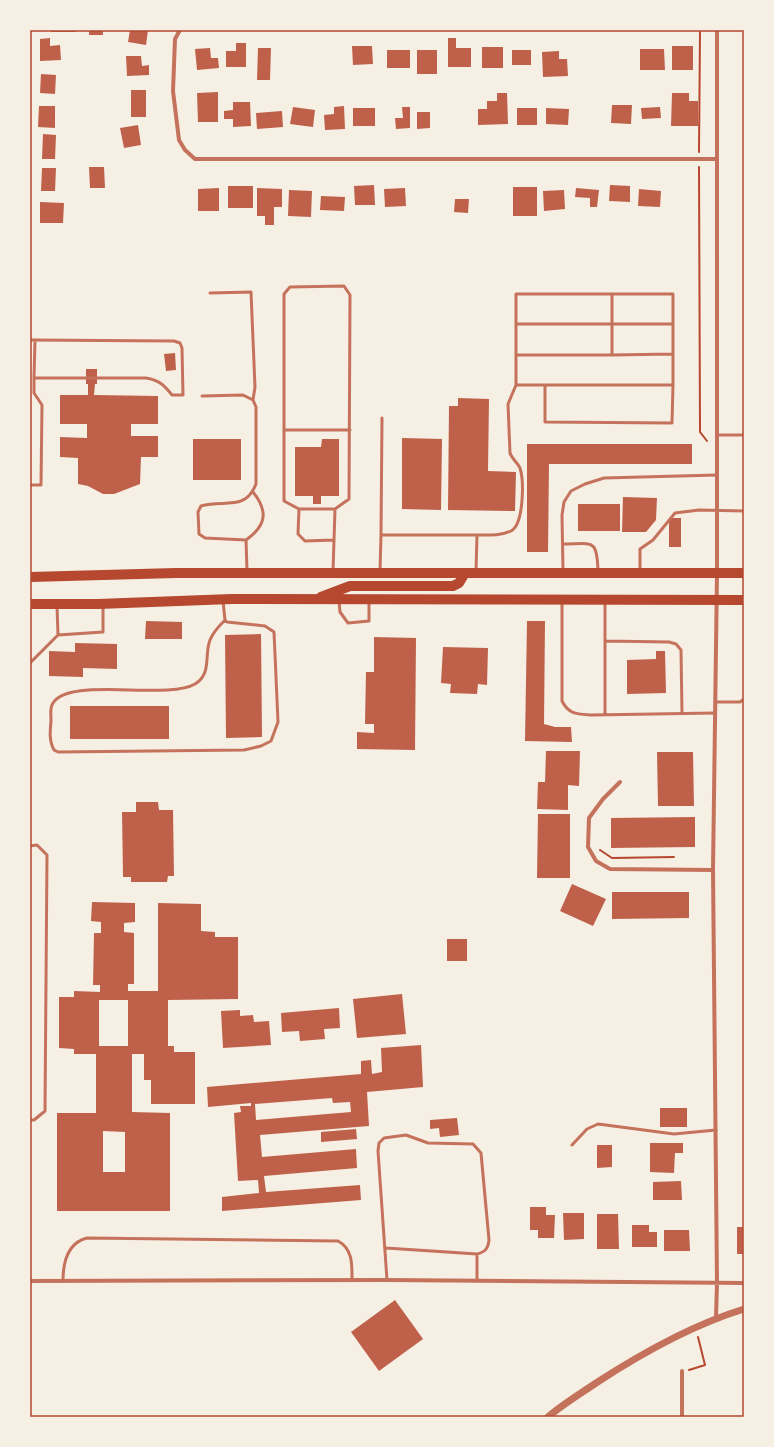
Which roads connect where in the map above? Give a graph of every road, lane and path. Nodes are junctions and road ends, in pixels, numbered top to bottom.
1 (180, 30) edge
2 (700, 30) edge
3 (717, 30) edge
4 (700, 159) junction
5 (717, 159) junction
6 (210, 293) dead end
7 (612, 294) junction
8 (516, 324) junction
9 (612, 324) junction
10 (673, 324) junction
11 (30, 340) edge
12 (35, 340) junction
13 (673, 354) junction
14 (516, 355) junction
15 (612, 355) junction
16 (34, 378) junction
17 (516, 385) junction
18 (545, 385) junction
19 (673, 385) junction
20 (202, 396) dead end
21 (253, 400) junction
22 (382, 418) dead end
23 (284, 430) junction
24 (350, 430) junction
25 (717, 435) junction
26 (744, 435) edge
27 (707, 441) dead end
28 (717, 475) junction
29 (30, 485) edge
30 (253, 492) junction
31 (299, 509) junction
32 (335, 509) junction
33 (717, 511) junction
34 (744, 511) edge
35 (381, 535) junction
36 (477, 535) junction
37 (246, 540) junction
38 (334, 540) junction
39 (563, 544) junction
40 (247, 573) junction
41 (333, 573) junction
42 (380, 573) junction
43 (465, 573) junction
44 (476, 573) junction
45 (563, 573) junction
46 (598, 573) junction
47 (640, 573) junction
48 (717, 573) junction
49 (744, 573) edge
50 (30, 577) edge
51 (314, 599) junction
52 (339, 599) junction
53 (368, 599) junction
54 (223, 600) junction
55 (562, 600) junction
56 (605, 600) junction
57 (717, 600) junction
58 (744, 600) edge
59 (30, 604) edge
60 (57, 604) junction
61 (103, 604) junction
62 (224, 620) junction
63 (58, 635) junction
64 (605, 641) junction
65 (30, 663) edge
66 (744, 699) edge
67 (715, 702) junction
68 (682, 713) junction
69 (715, 713) junction
70 (605, 715) junction
71 (620, 782) dead end
72 (30, 846) edge
73 (600, 850) dead end
74 (674, 858) dead end
75 (713, 870) junction
76 (30, 1120) edge
77 (716, 1130) junction
78 (572, 1145) dead end
79 (386, 1248) junction
80 (476, 1254) junction
81 (352, 1280) junction
82 (387, 1280) junction
83 (30, 1281) edge
84 (63, 1281) junction
85 (477, 1281) junction
86 (717, 1283) junction
87 (744, 1283) edge
88 (744, 1309) edge
89 (716, 1317) junction
90 (698, 1336) dead end
91 (682, 1371) joint
92 (548, 1417) edge
93 (682, 1417) edge

1 - 4 street
2 - 4 path
3 - 5 street
4 - 5 street
4 - 27 path
5 - 25 street
6 - 21 lane
7 - 8 lane
7 - 9 lane
7 - 10 lane
8 - 9 lane
8 - 14 lane
9 - 10 lane
9 - 15 lane
10 - 13 lane
11 - 12 lane
12 - 16 lane
12 - 16 lane
13 - 15 lane
13 - 19 lane
14 - 15 lane
14 - 17 lane
16 - 29 lane
17 - 18 lane
17 - 36 lane
18 - 19 lane
18 - 19 lane
20 - 21 lane
21 - 30 lane
22 - 35 lane
23 - 24 lane
23 - 24 lane
23 - 31 lane
24 - 32 lane
25 - 26 lane
25 - 28 street
28 - 33 street
28 - 39 lane
30 - 37 lane
30 - 37 lane
31 - 32 lane
31 - 38 lane
32 - 38 lane
33 - 34 lane
33 - 47 lane
33 - 48 street
35 - 36 lane
35 - 42 lane
36 - 44 lane
37 - 40 lane
38 - 41 lane
39 - 45 lane
39 - 46 lane
40 - 41 main road
40 - 50 main road
41 - 42 main road
42 - 43 main road
43 - 44 main road
43 - 51 main road
44 - 45 main road
45 - 46 main road
46 - 47 main road
47 - 48 main road
48 - 49 main road
48 - 57 street
51 - 52 main road
51 - 54 main road
52 - 53 main road
52 - 53 lane
53 - 55 main road
54 - 61 main road
54 - 62 lane
55 - 56 main road
55 - 70 lane
56 - 57 main road
56 - 64 lane
57 - 58 main road
57 - 67 street
59 - 60 main road
60 - 61 main road
60 - 63 lane
61 - 63 lane
62 - 62 lane
63 - 65 lane
64 - 68 lane
64 - 70 lane
66 - 67 lane
67 - 69 street
68 - 69 lane
68 - 70 lane
69 - 75 street
71 - 75 street
72 - 76 lane
73 - 74 path
75 - 77 street
77 - 78 lane
77 - 86 street
79 - 80 lane
79 - 80 lane
79 - 82 lane
80 - 85 lane
81 - 82 street
81 - 84 street
81 - 84 lane
82 - 85 street
83 - 84 street
85 - 86 street
86 - 87 street
86 - 89 street
88 - 89 street
89 - 92 street
90 - 91 path
91 - 93 street

